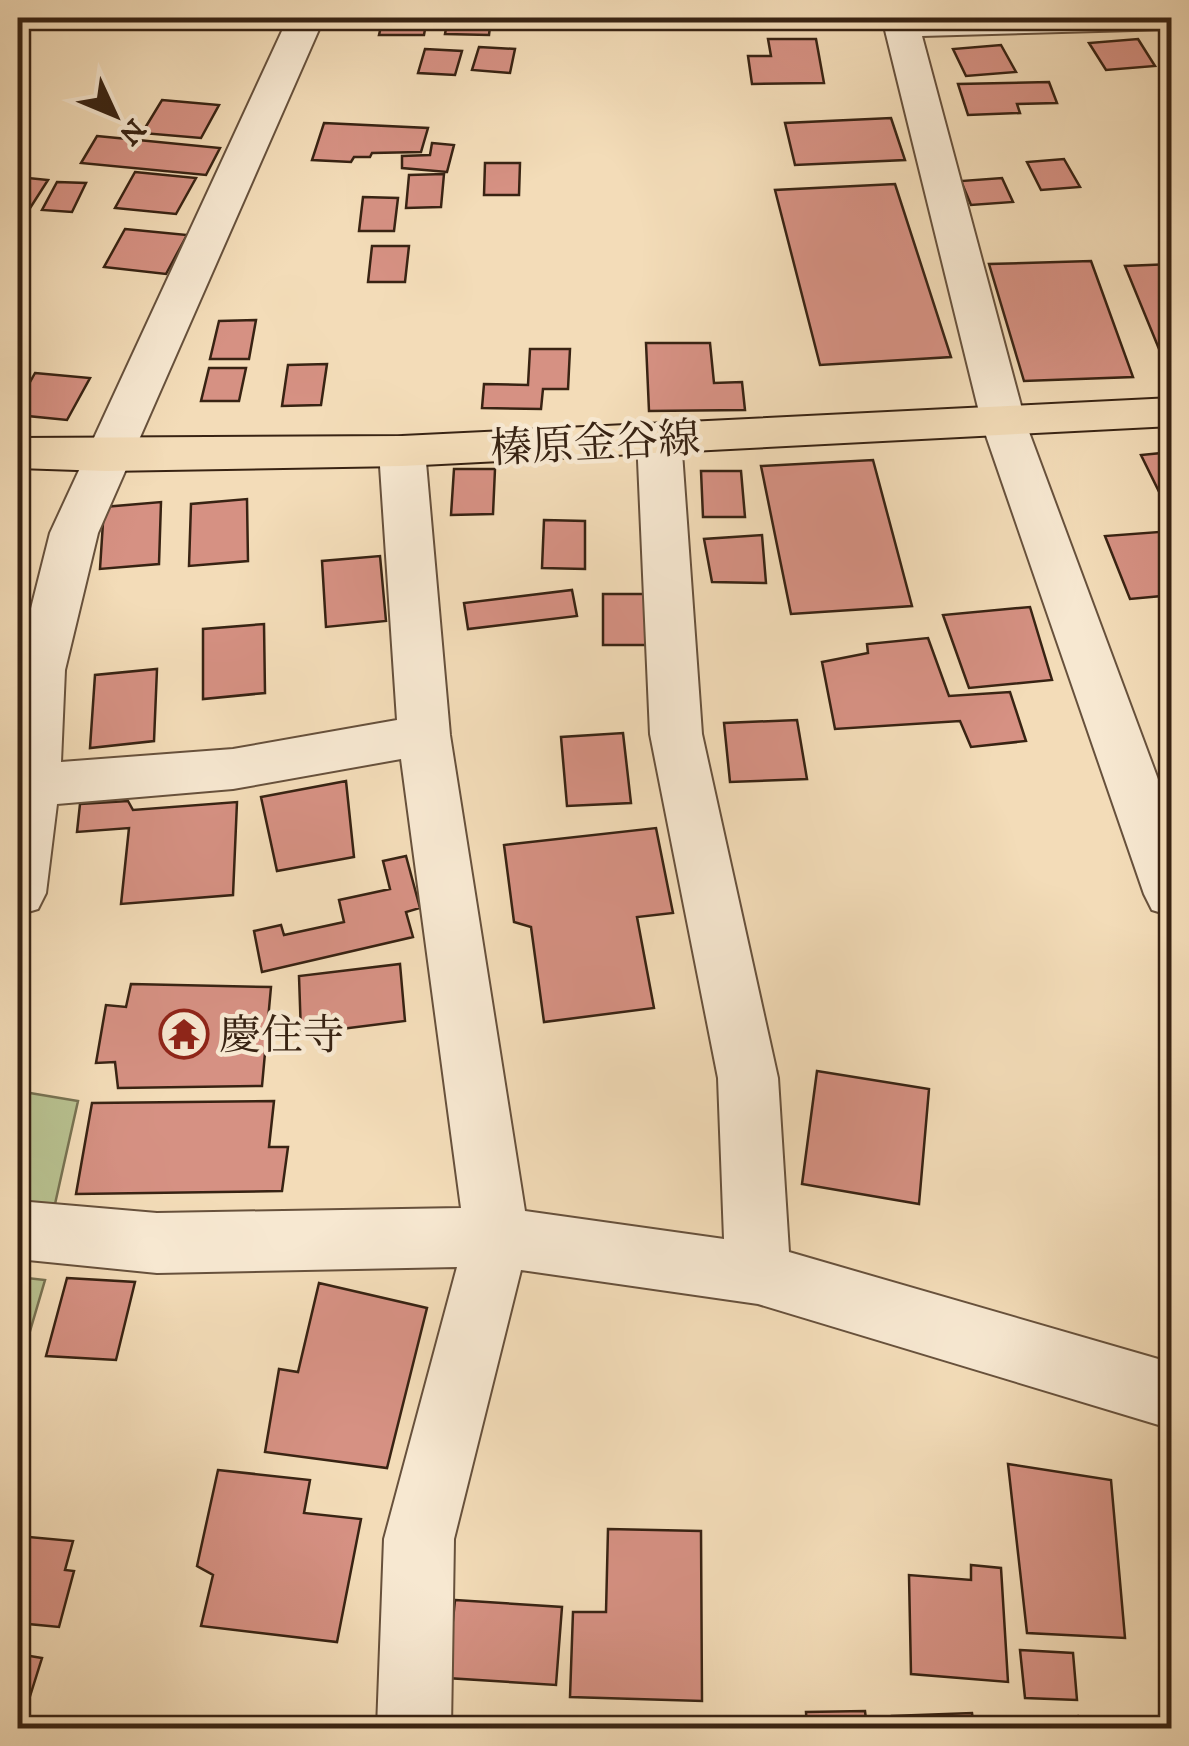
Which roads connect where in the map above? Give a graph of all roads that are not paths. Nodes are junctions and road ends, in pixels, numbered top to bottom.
1 (306, 18) edge
2 (1163, 18) edge
3 (1172, 18) edge
4 (901, 22) edge
5 (1172, 39) edge
6 (1172, 412) edge
7 (1004, 424) junction
8 (658, 438) junction
9 (18, 452) edge
10 (402, 452) junction
11 (106, 456) junction
12 (424, 734) junction
13 (33, 785) junction
14 (18, 893) edge
15 (1172, 894) edge
16 (18, 1230) edge
17 (497, 1237) junction
18 (758, 1274) junction
19 (1172, 1396) edge
20 (414, 1728) edge

1 - 11 street
2 - 3 street
2 - 4 street
2 - 5 street
4 - 7 street
6 - 7 main road, 榛原金谷線
7 - 8 main road, 榛原金谷線
7 - 15 street
8 - 10 main road, 榛原金谷線
8 - 18 street
9 - 11 main road, 榛原金谷線
10 - 11 main road, 榛原金谷線
10 - 12 street
11 - 13 street
12 - 13 street
12 - 17 street
13 - 14 street
16 - 17 street
17 - 18 street
17 - 20 street
18 - 19 street

